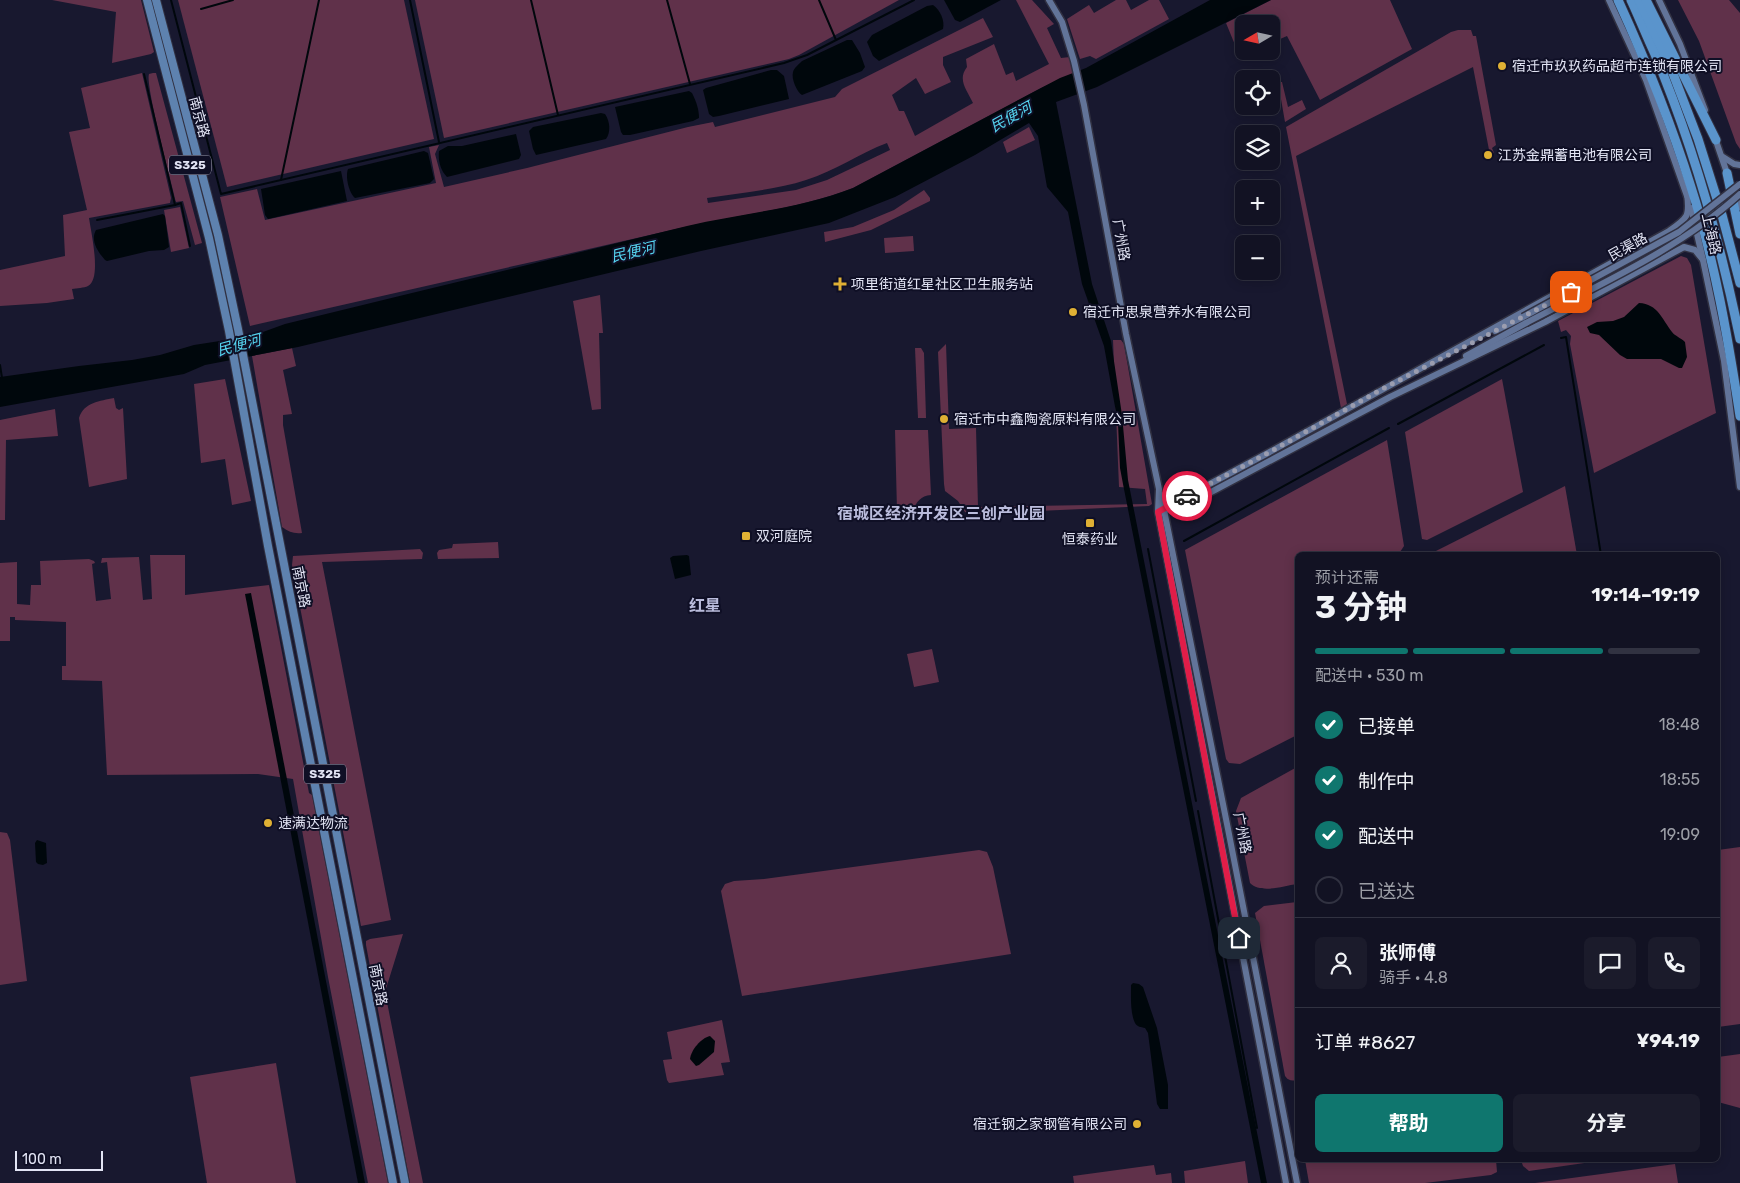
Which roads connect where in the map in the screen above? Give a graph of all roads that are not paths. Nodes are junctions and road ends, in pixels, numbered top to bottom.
1 (147, 0) edge
2 (156, 0) edge
3 (1049, 0) edge
4 (1609, 0) edge
5 (1618, 0) edge
6 (1631, 0) edge
7 (1639, 0) edge
8 (1646, 0) edge
9 (1659, 0) edge
10 (1716, 140) junction
11 (1723, 157) junction
12 (1740, 165) edge
13 (1728, 173) junction
14 (1740, 184) edge
15 (1687, 194) junction
16 (1740, 194) edge
17 (1740, 207) edge
18 (1740, 234) edge
19 (1704, 260) junction
20 (1740, 283) edge
21 (1525, 320) junction
22 (1740, 339) edge
23 (1386, 387) junction
24 (1390, 397) junction
25 (1740, 416) edge
26 (1736, 458) junction
27 (1740, 472) edge
28 (1740, 487) edge
29 (1162, 510) junction
30 (393, 1183) edge
31 (404, 1183) edge
32 (1286, 1183) edge
33 (1297, 1183) edge

1 - 30 main road, 南京路 / S325
2 - 31 main road, 南京路 / S325
3 - 29 main road, 广州路
4 - 15 main road, 上海路
5 - 25 highway
6 - 22 highway, 上海路
7 - 20 highway, 上海路
8 - 10 highway
9 - 10 main road
10 - 11 main road
11 - 12 main road
11 - 13 main road
13 - 17 main road
13 - 18 highway
14 - 21 main road, 民渠路, bridge
15 - 19 main road, 上海路
15 - 23 main road, 民渠路
16 - 21 main road, 民渠路, bridge
19 - 24 main road, 民渠路
19 - 26 main road, 上海路
21 - 23 main road, 民渠路
21 - 24 main road, 民渠路
23 - 29 main road, 民渠路
24 - 29 main road, 民渠路
26 - 27 main road
26 - 28 main road, 上海路
29 - 32 main road, 广州路
29 - 33 main road, 广州路

